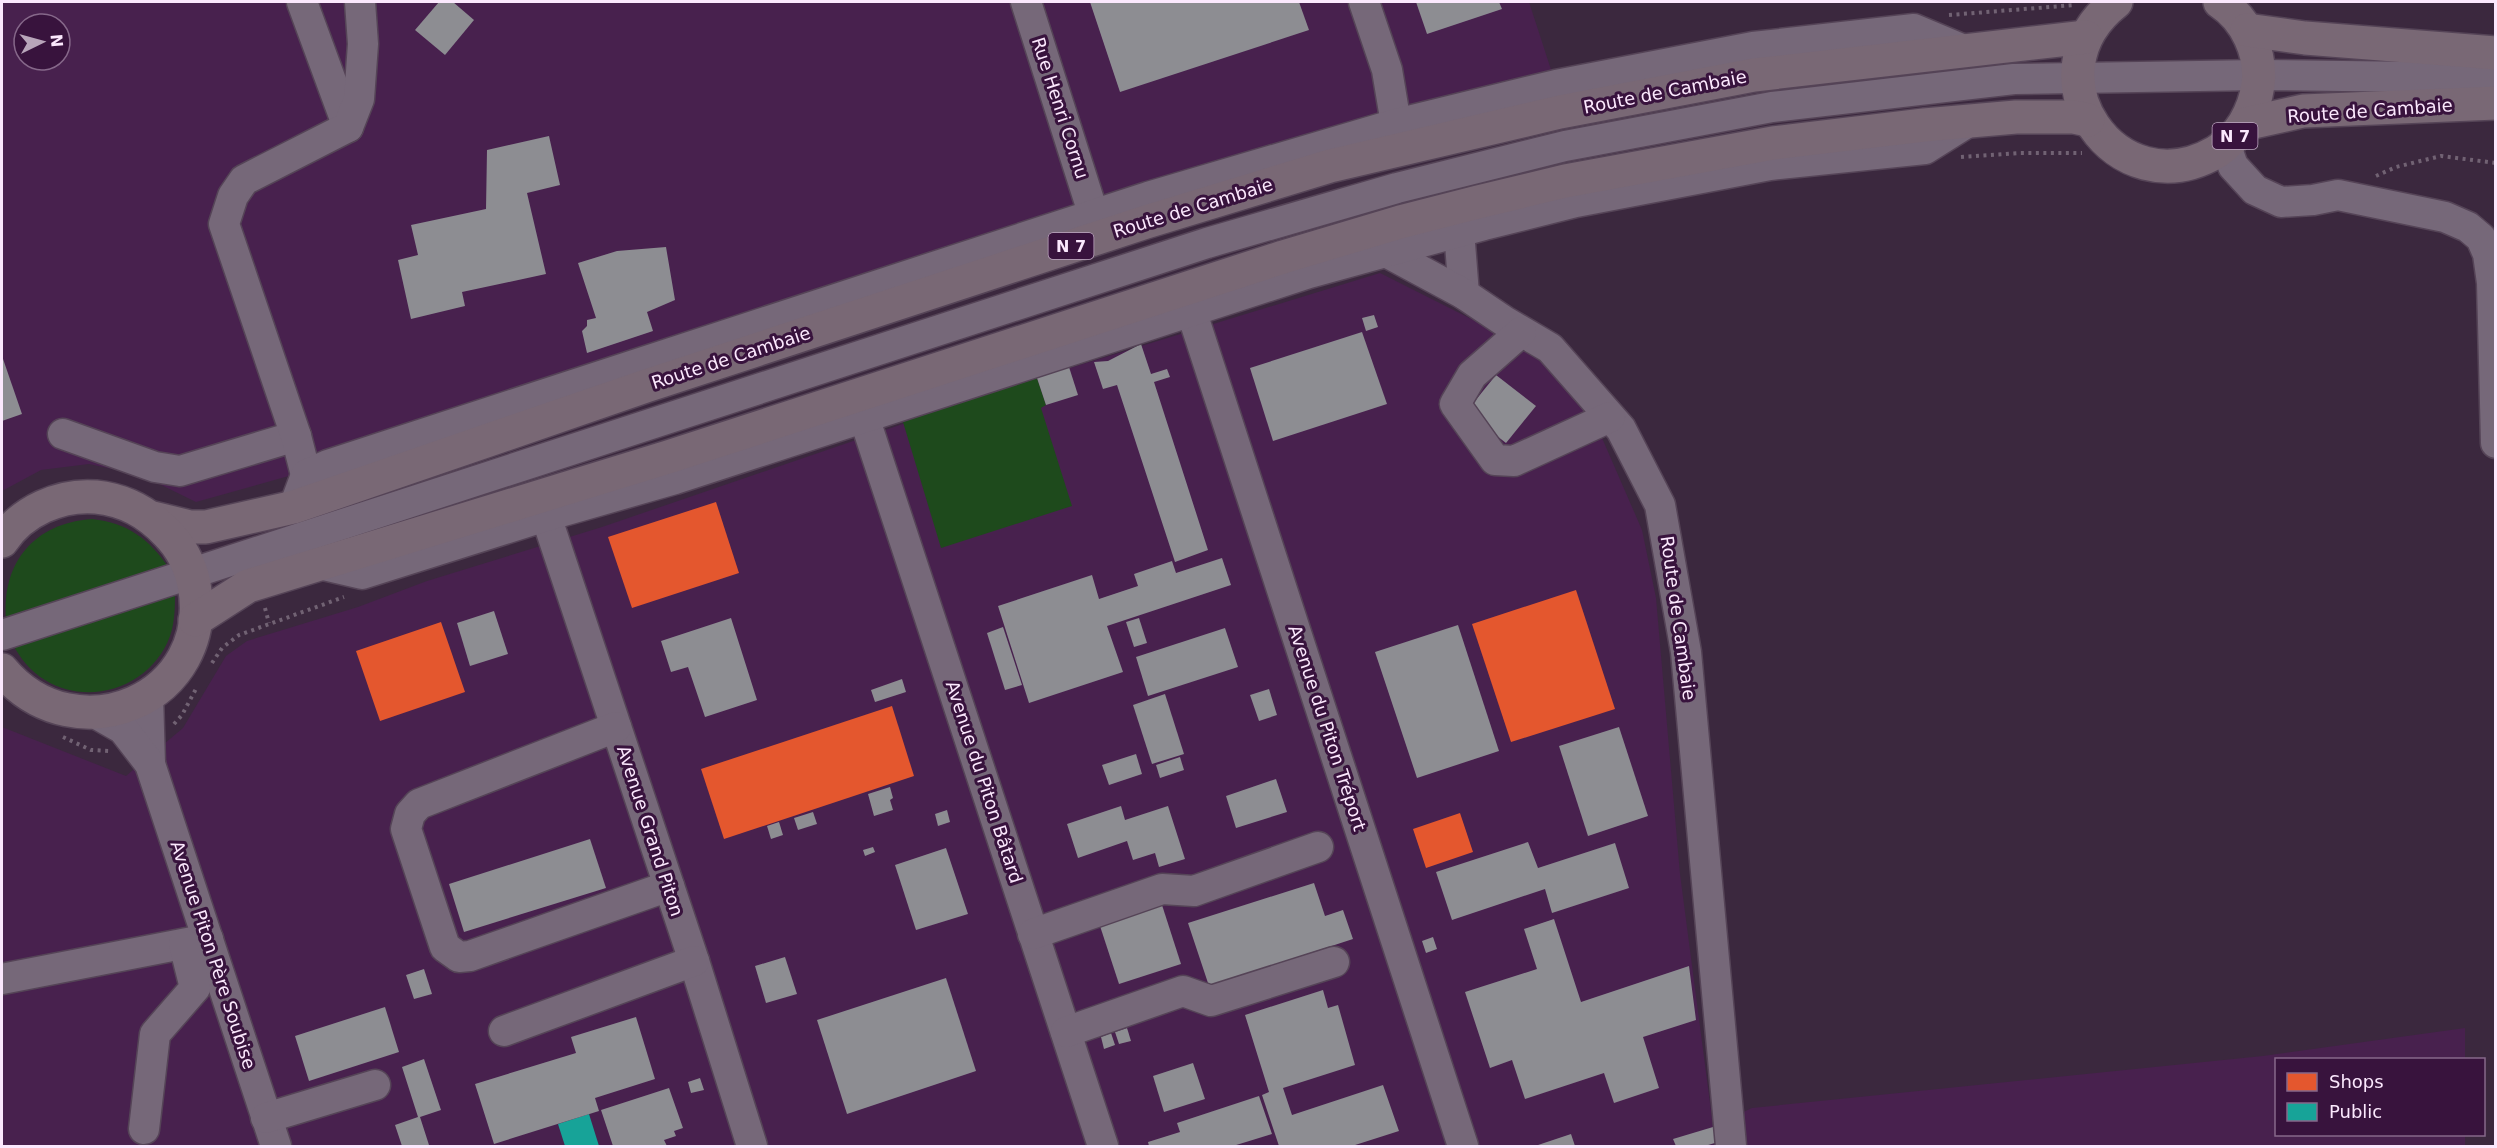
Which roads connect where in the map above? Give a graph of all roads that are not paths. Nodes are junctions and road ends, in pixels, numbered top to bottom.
1 (360, 2) edge
2 (1026, 2) edge
3 (1365, 2) edge
4 (2116, 2) edge
5 (2220, 2) edge
6 (306, 3) edge
7 (2247, 30) junction
8 (2086, 37) junction
9 (1964, 50) junction
10 (2496, 53) edge
11 (2259, 75) junction
12 (2078, 78) junction
13 (2496, 78) edge
14 (2496, 103) edge
15 (2088, 120) junction
16 (1968, 122) junction
17 (1396, 124) junction
18 (348, 127) junction
19 (2236, 135) junction
20 (1094, 216) junction
21 (1459, 231) junction
22 (1388, 253) junction
23 (1464, 294) junction
24 (1191, 310) junction
25 (1521, 332) junction
26 (864, 417) junction
27 (1610, 417) junction
28 (63, 434) dead end
29 (296, 436) junction
30 (2496, 443) edge
31 (306, 475) junction
32 (294, 507) junction
33 (546, 516) junction
34 (153, 518) junction
35 (2, 541) edge
36 (319, 564) junction
37 (191, 572) junction
38 (195, 620) junction
39 (2, 635) edge
40 (5, 677) edge
41 (148, 695) junction
42 (95, 713) junction
43 (616, 727) junction
44 (150, 764) junction
45 (1318, 847) dead end
46 (669, 886) junction
47 (1033, 934) junction
48 (196, 942) junction
49 (694, 962) junction
50 (1334, 962) dead end
51 (2, 979) edge
52 (504, 1031) dead end
53 (1066, 1032) junction
54 (375, 1085) dead end
55 (267, 1118) junction
56 (144, 1129) dead end
57 (276, 1146) edge
58 (752, 1146) edge
59 (1103, 1146) edge
60 (1463, 1146) edge
61 (1731, 1146) edge

1 - 18 street
2 - 20 street, Rue Henri Cornu
3 - 17 street
4 - 8 main road, Route de Cambaie / N 7
5 - 7 main road, N 7
6 - 18 street
7 - 10 main road
7 - 11 main road, N 7
8 - 9 main road, Route de Cambaie / N 7
8 - 12 main road, Route de Cambaie / N 7
9 - 17 street
9 - 32 main road, Route de Cambaie / N 7
11 - 12 street
11 - 13 street
11 - 19 main road, N 7
12 - 15 main road, Route de Cambaie / N 7
12 - 37 street
14 - 19 main road, Route de Cambaie
15 - 16 main road
15 - 19 main road, Route de Cambaie / N 7
16 - 21 street
16 - 36 main road
17 - 20 street
18 - 29 street
19 - 30 street
20 - 31 street
21 - 22 street
21 - 23 street
22 - 23 street, Route de Cambaie
22 - 24 street
23 - 25 street, Route de Cambaie
24 - 26 street
24 - 60 street, Avenue du Piton Tréport
25 - 27 street, Route de Cambaie
25 - 27 street
26 - 33 street
26 - 47 street, Avenue du Piton Bâtard
27 - 61 street, Route de Cambaie
28 - 29 street
29 - 31 street
31 - 32 street
32 - 34 main road, Route de Cambaie / N 7
33 - 36 street
33 - 43 street, Avenue Grand Piton
34 - 35 main road, Route de Cambaie
34 - 37 main road, Route de Cambaie
36 - 38 main road
37 - 38 main road, Route de Cambaie
37 - 39 street
38 - 41 main road, Route de Cambaie
40 - 42 main road, Route de Cambaie
41 - 42 main road, Route de Cambaie
41 - 44 street
42 - 44 street
43 - 46 street, Avenue Grand Piton
43 - 46 street
44 - 48 street, Avenue Piton Père Soubise
45 - 47 street
46 - 49 street, Avenue Grand Piton
47 - 53 street, Avenue du Piton Bâtard
48 - 51 street
48 - 55 street, Avenue Piton Père Soubise
48 - 56 street
49 - 52 street
49 - 58 street, Avenue Grand Piton
50 - 53 street
53 - 59 street, Avenue du Piton Bâtard
54 - 55 street
55 - 57 street, Avenue Piton Père Soubise

